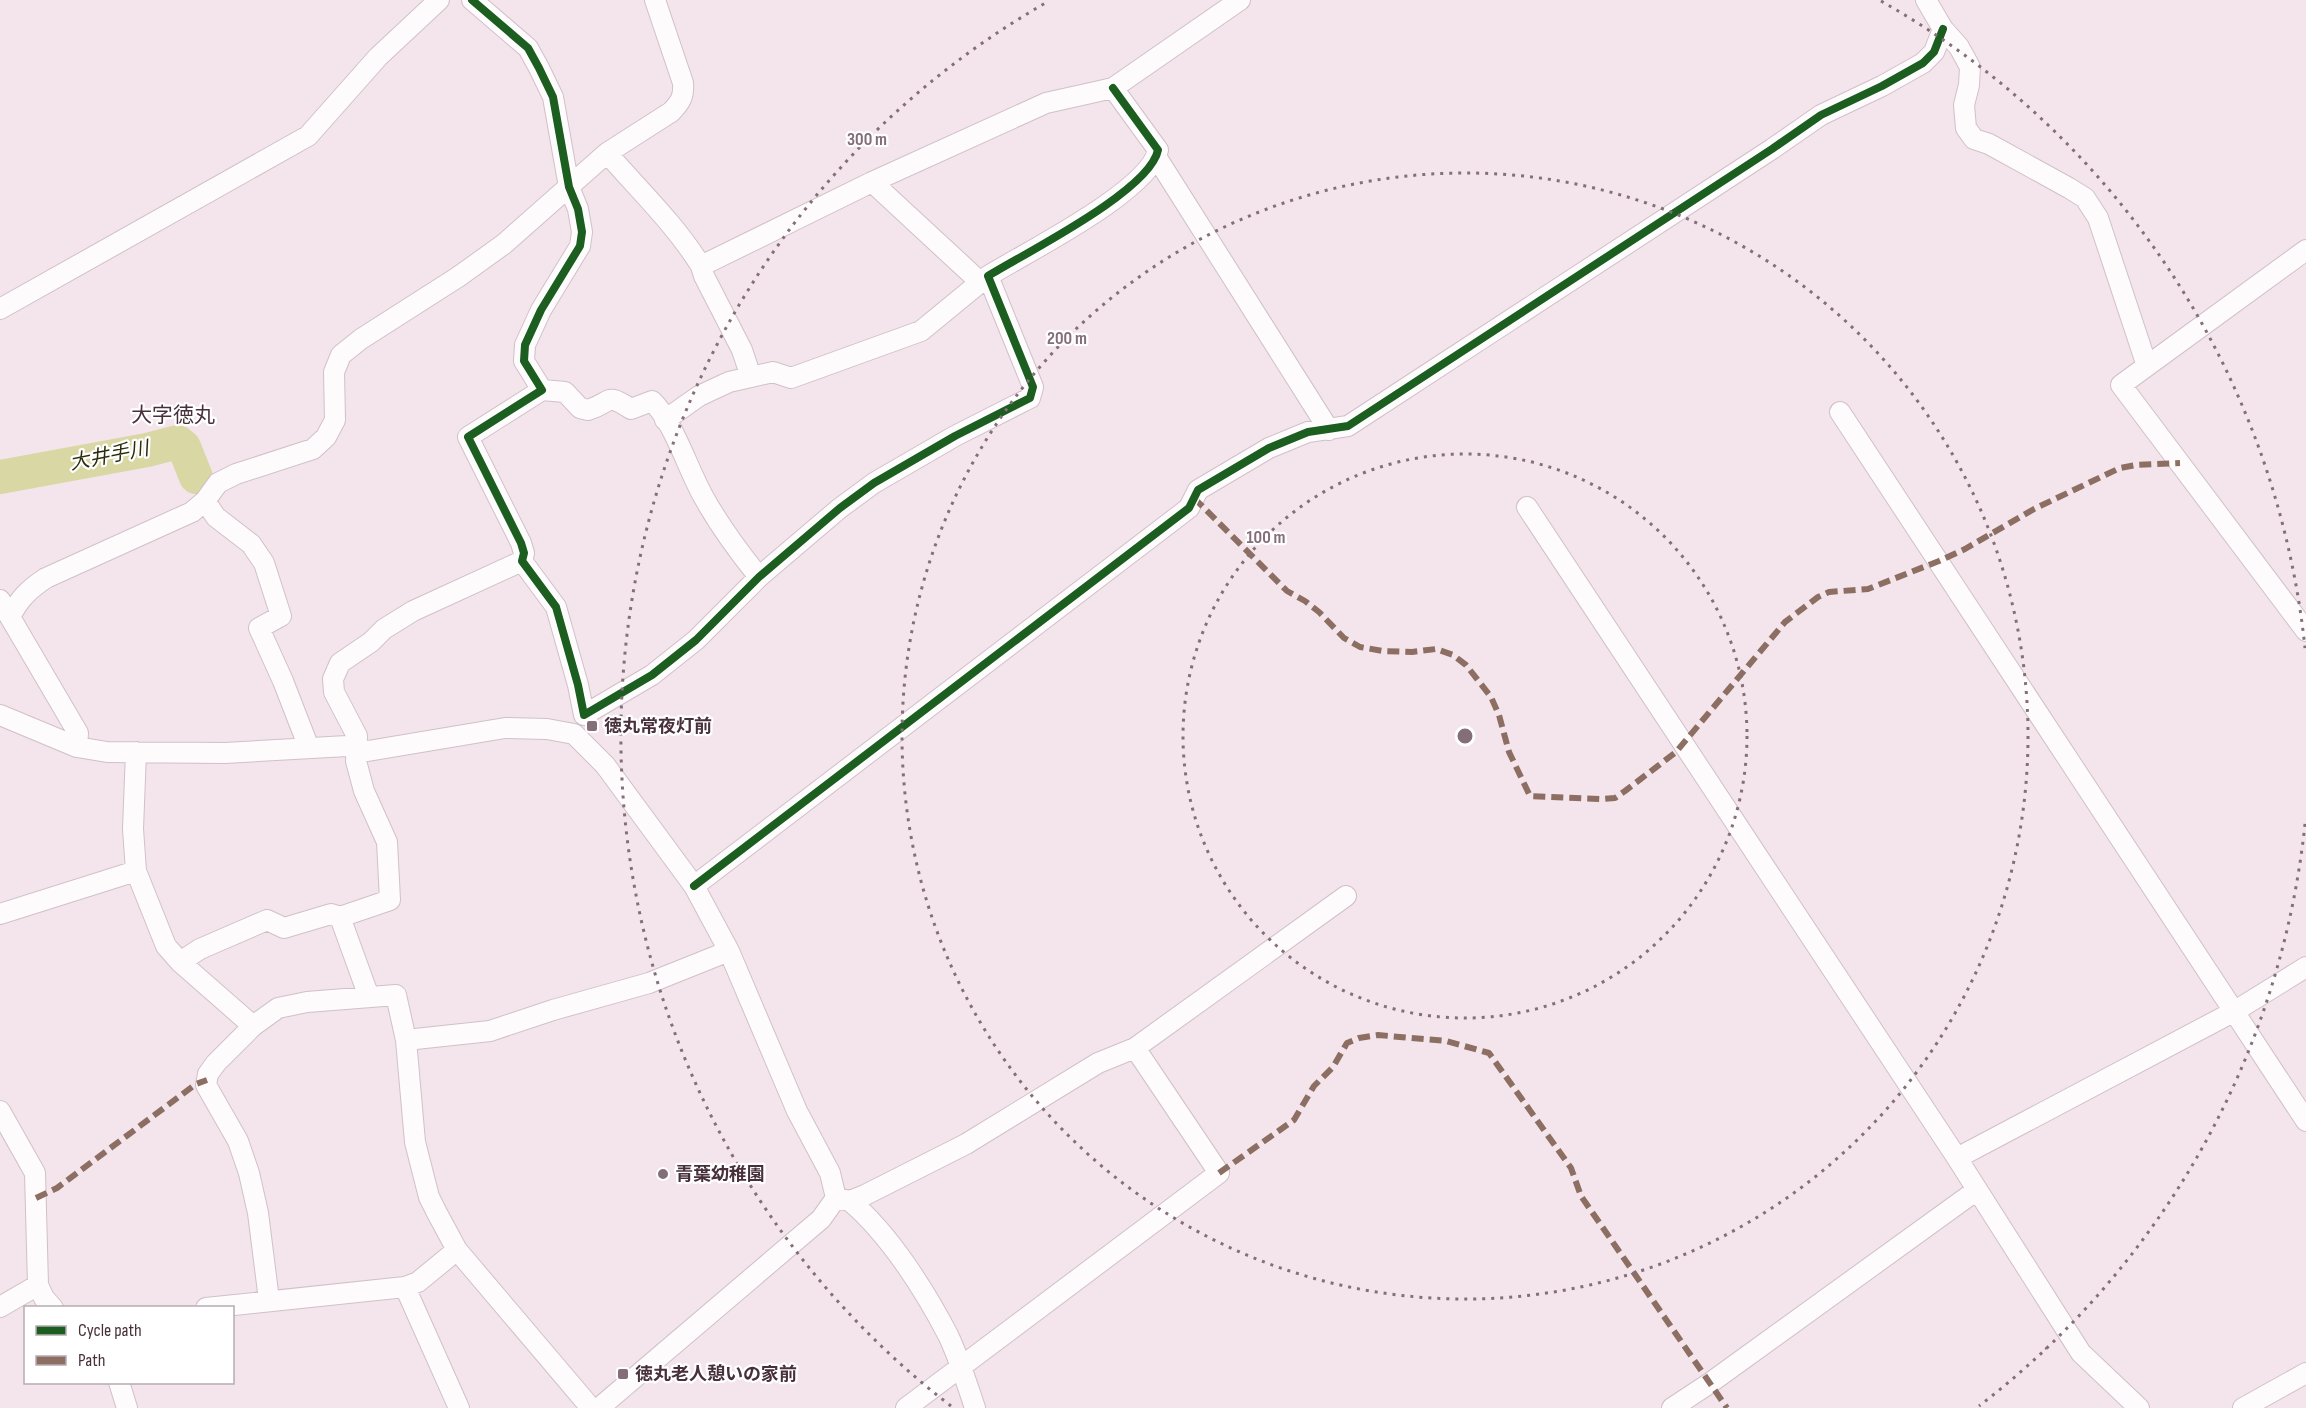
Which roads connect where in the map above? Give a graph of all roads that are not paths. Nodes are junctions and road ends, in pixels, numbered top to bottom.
1 (439, 0) edge
2 (472, 0) edge
3 (655, 0) edge
4 (1240, 0) edge
5 (1926, 0) edge
6 (1943, 29) junction
7 (1113, 87) junction
8 (607, 153) junction
9 (1156, 158) junction
10 (872, 182) junction
11 (569, 187) junction
12 (2306, 250) edge
13 (701, 266) junction
14 (983, 278) junction
15 (0, 309) edge
16 (2147, 366) junction
17 (751, 377) junction
18 (542, 390) junction
19 (1840, 412) dead end
20 (666, 420) junction
21 (1329, 430) junction
22 (205, 501) junction
23 (1527, 507) dead end
24 (522, 561) junction
25 (759, 577) junction
26 (0, 600) edge
27 (10, 617) junction
28 (2306, 632) edge
29 (0, 715) edge
30 (584, 715) junction
31 (574, 734) junction
32 (77, 747) junction
33 (309, 748) junction
34 (358, 748) junction
35 (136, 752) junction
36 (135, 871) junction
37 (694, 886) junction
38 (1346, 896) dead end
39 (0, 914) edge
40 (340, 917) junction
41 (729, 951) junction
42 (180, 962) junction
43 (2306, 967) edge
44 (369, 997) junction
45 (2235, 1011) junction
46 (253, 1026) junction
47 (406, 1040) junction
48 (1135, 1048) junction
49 (0, 1112) edge
50 (2306, 1121) edge
51 (1957, 1158) junction
52 (1977, 1190) junction
53 (843, 1200) junction
54 (457, 1250) junction
55 (38, 1285) junction
56 (405, 1287) junction
57 (269, 1300) junction
58 (51, 1306) edge
59 (222, 1306) edge
60 (0, 1307) edge
61 (961, 1367) junction
62 (2306, 1373) edge
63 (119, 1384) edge
64 (127, 1408) edge
65 (459, 1408) edge
66 (591, 1408) edge
67 (599, 1408) edge
68 (906, 1408) edge
69 (975, 1408) edge
70 (1672, 1408) edge
71 (2139, 1408) edge
72 (2243, 1408) edge

1 - 15 street
2 - 11 street
3 - 8 street
4 - 7 street
5 - 6 street
6 - 16 street
6 - 21 street
7 - 9 street
7 - 10 street
8 - 11 street
8 - 13 street
9 - 14 street
9 - 21 street
10 - 13 street
10 - 14 street
11 - 18 street
11 - 22 street
12 - 16 street
13 - 17 street
14 - 17 street
14 - 25 street
16 - 28 street
17 - 20 street
18 - 20 street
18 - 24 street
19 - 45 street
20 - 25 street
21 - 37 street
22 - 27 street
22 - 33 street
23 - 51 street
24 - 30 street
24 - 34 street
25 - 30 street
26 - 27 street
27 - 32 street
29 - 32 street
30 - 31 street
31 - 34 street
31 - 37 street
32 - 35 street
33 - 34 street
33 - 35 street
34 - 40 street
35 - 36 street
36 - 39 street
36 - 42 street
37 - 41 street
38 - 48 street
40 - 42 street
40 - 44 street
41 - 47 street
41 - 53 street
42 - 46 street
43 - 45 street
44 - 46 street
44 - 47 street
45 - 50 street
45 - 51 street
46 - 57 street
47 - 54 street
48 - 53 street
48 - 61 street
49 - 55 street
51 - 52 street
52 - 70 street
52 - 71 street
53 - 61 street
53 - 67 street
54 - 56 street
54 - 66 street
55 - 58 street
55 - 60 street
56 - 57 street
56 - 65 street
57 - 59 street
61 - 68 street
61 - 69 street
62 - 72 street
63 - 64 street

